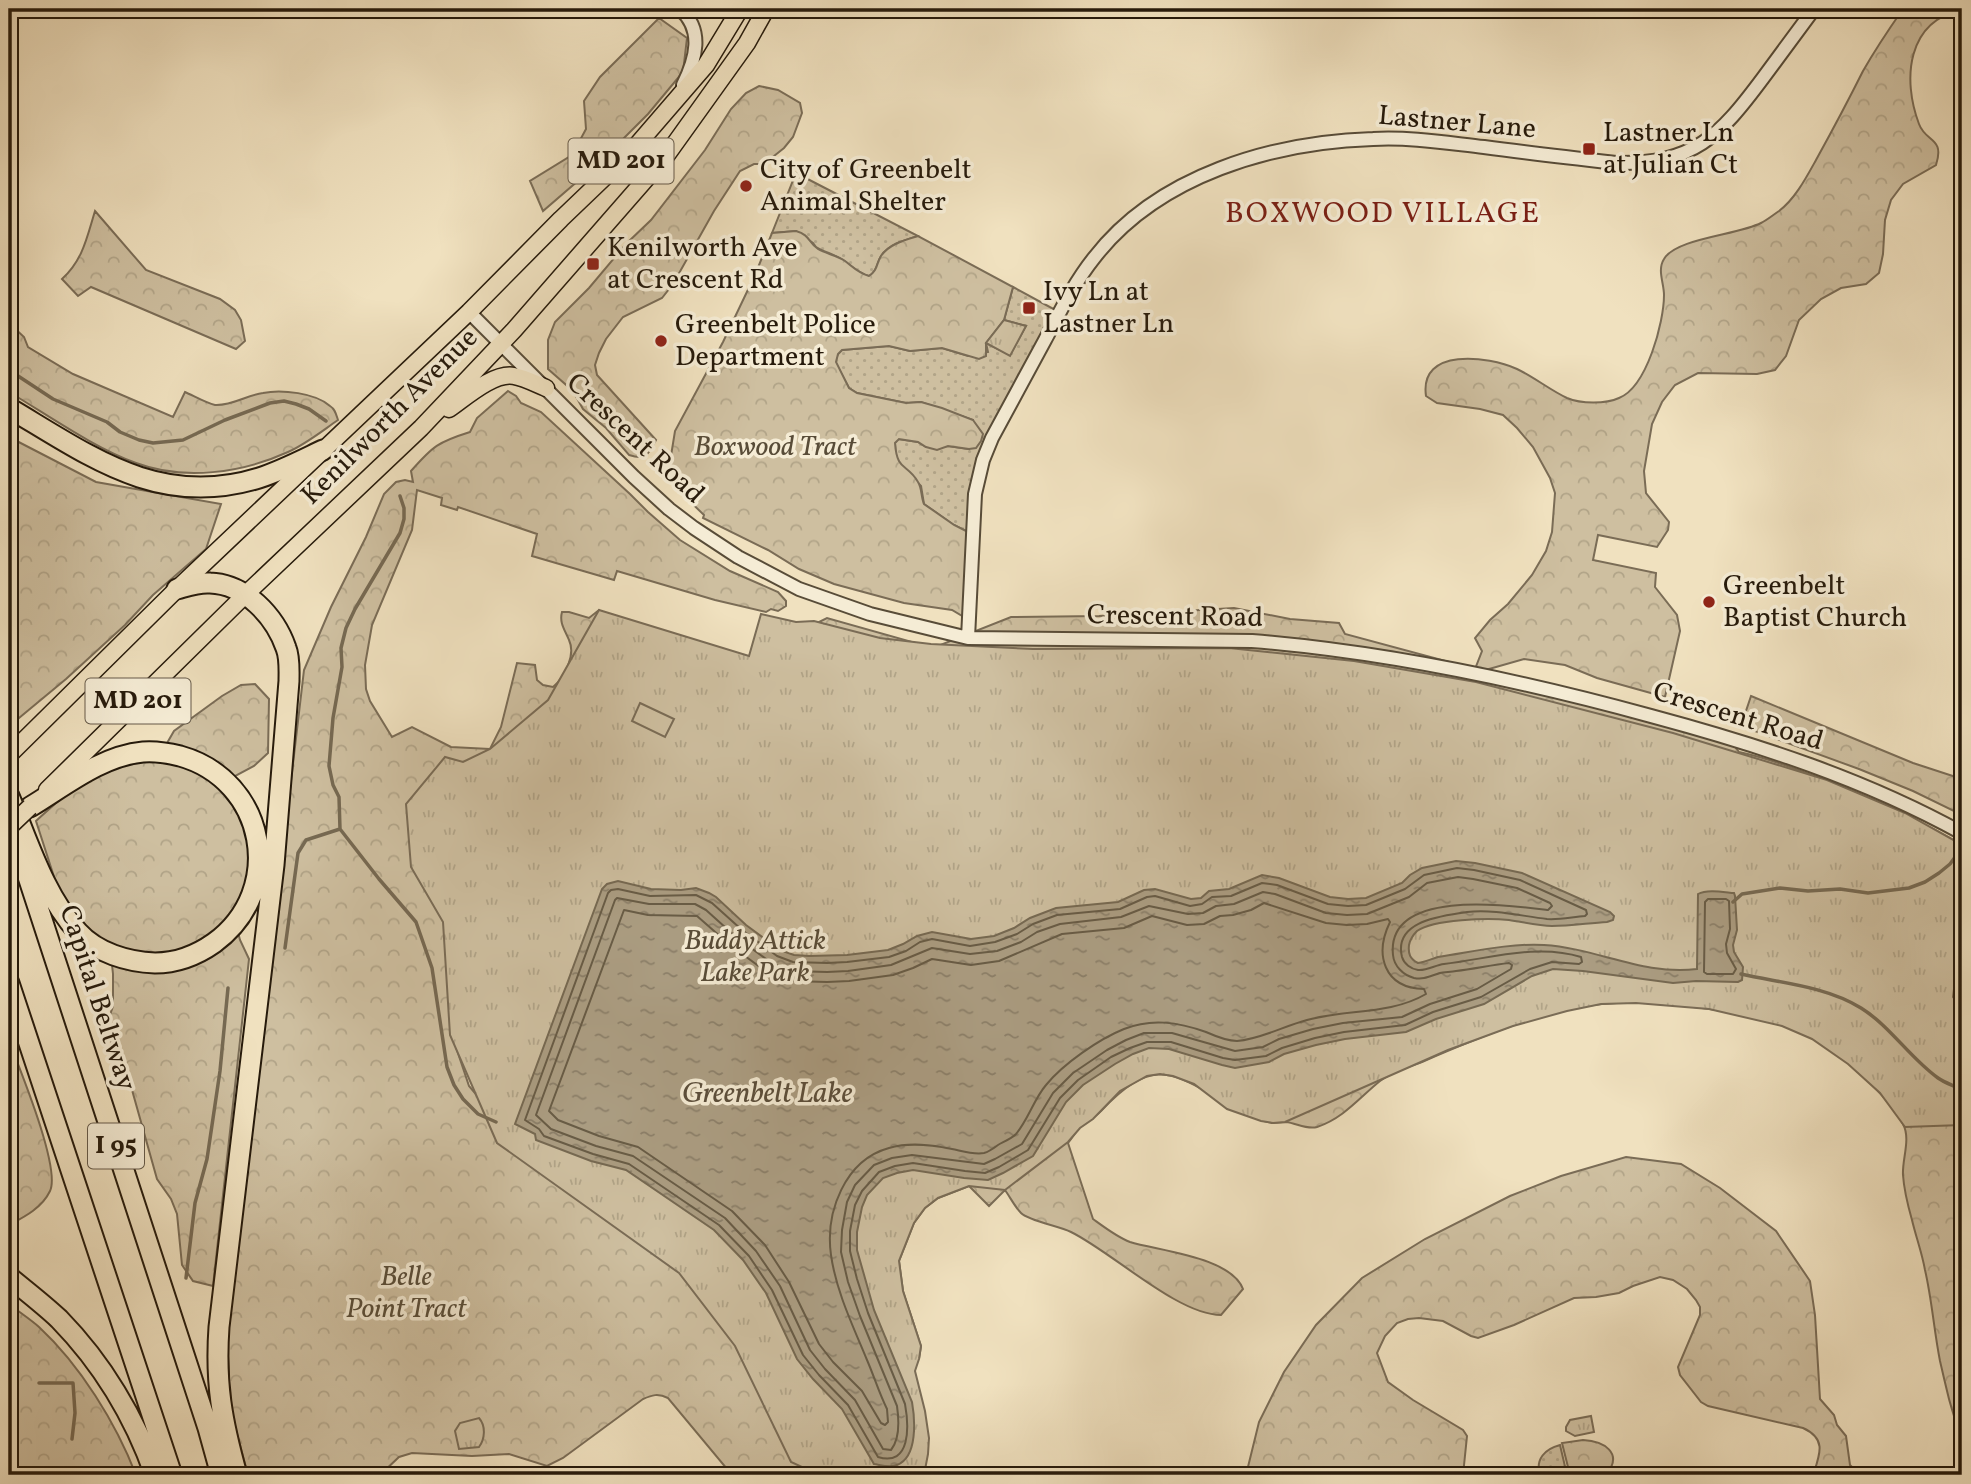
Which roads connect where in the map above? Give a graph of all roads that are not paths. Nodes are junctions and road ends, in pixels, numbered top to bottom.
1 (680, 9) edge
2 (766, 9) edge
3 (1814, 9) edge
4 (735, 10) edge
5 (731, 65) junction
6 (676, 99) junction
7 (469, 312) junction
8 (502, 344) junction
9 (546, 388) junction
10 (9, 408) edge
11 (421, 428) junction
12 (323, 450) junction
13 (177, 589) junction
14 (246, 594) junction
15 (968, 638) junction
16 (10, 754) edge
17 (9, 796) edge
18 (30, 807) junction
19 (9, 818) edge
20 (9, 827) edge
21 (1962, 833) edge
22 (9, 983) edge
23 (9, 1277) edge
24 (155, 1475) edge
25 (172, 1475) edge
26 (221, 1475) edge
27 (237, 1475) edge

1 - 6 street
2 - 5 main road, Kenilworth Avenue / MD 201
3 - 15 street, Lastner Lane
4 - 5 main road
4 - 6 main road, Kenilworth Avenue / MD 201
5 - 8 main road, Kenilworth Avenue / MD 201
6 - 7 main road, Kenilworth Avenue / MD 201
7 - 8 street, Crescent Road
7 - 12 main road, Kenilworth Avenue / MD 201
8 - 9 street, Crescent Road
8 - 11 main road, Kenilworth Avenue / MD 201
9 - 11 main road
9 - 15 street, Crescent Road
10 - 12 highway
11 - 14 main road, Kenilworth Avenue / MD 201
12 - 13 main road, Kenilworth Avenue / MD 201
13 - 14 highway
13 - 16 main road, Kenilworth Avenue / MD 201
14 - 18 main road, Kenilworth Avenue / MD 201
14 - 27 highway
15 - 21 street, Crescent Road
17 - 18 highway
18 - 20 main road, Kenilworth Avenue / MD 201, bridge
19 - 26 highway, Capital Beltway / I 95
22 - 25 highway, I 95
23 - 24 highway

